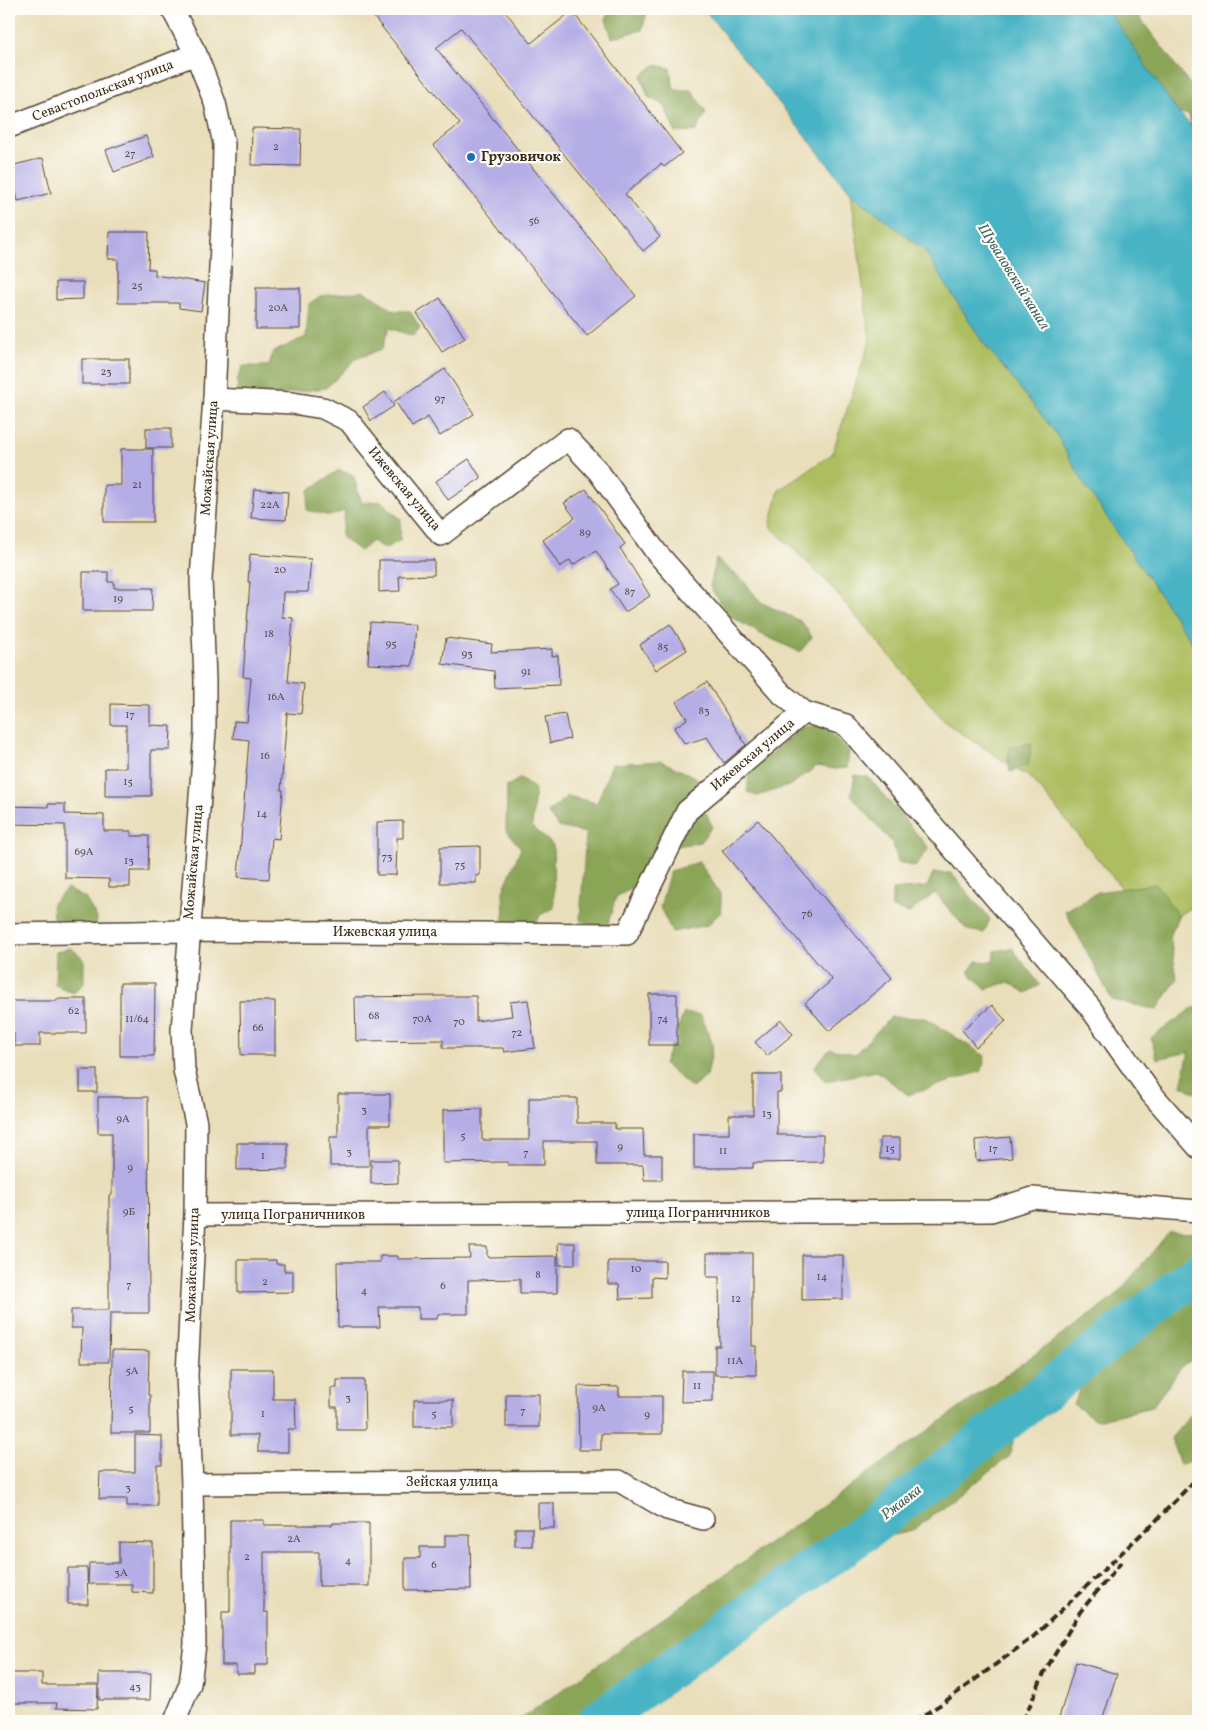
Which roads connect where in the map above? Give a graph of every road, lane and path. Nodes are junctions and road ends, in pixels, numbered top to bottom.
1 (172, 9) edge
2 (196, 54) junction
3 (9, 127) edge
4 (214, 399) junction
5 (804, 712) junction
6 (189, 931) junction
7 (9, 934) edge
8 (1198, 1146) edge
9 (1198, 1211) edge
10 (195, 1215) junction
11 (192, 1484) junction
12 (703, 1519) dead end
13 (175, 1721) edge

1 - 2 street, Можайская улица
2 - 3 street, Севастопольская улица
2 - 4 street, Можайская улица
4 - 5 street, Ижевская улица
4 - 6 street, Можайская улица
5 - 6 street, Ижевская улица
5 - 8 street
6 - 7 street, Ижевская улица
6 - 10 street, Можайская улица
9 - 10 street, улица Пограничников
10 - 11 street, Можайская улица
11 - 12 street, Зейская улица
11 - 13 street, Можайская улица

